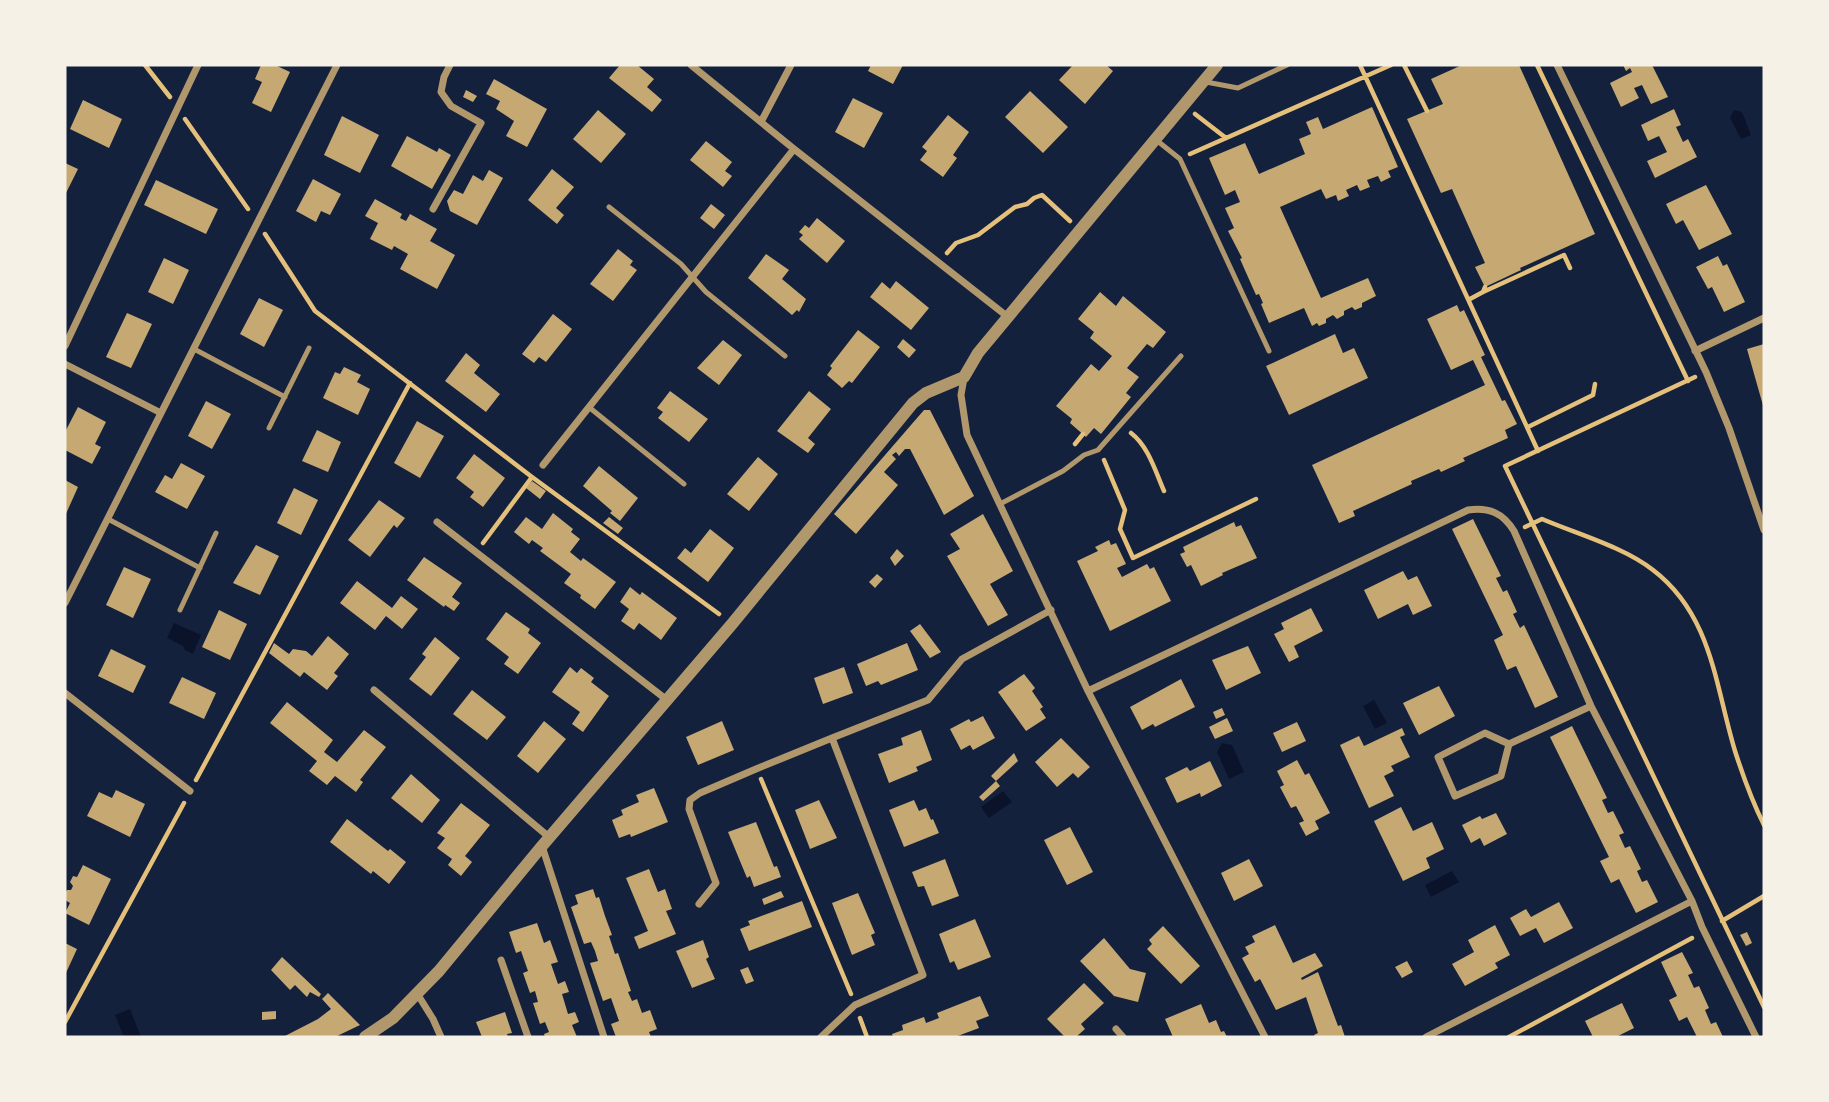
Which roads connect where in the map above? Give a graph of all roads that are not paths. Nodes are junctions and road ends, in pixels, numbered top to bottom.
1 (198, 65) edge
2 (337, 65) edge
3 (450, 65) edge
4 (691, 65) edge
5 (791, 65) edge
6 (1217, 65) edge
7 (1287, 65) edge
8 (1557, 65) edge
9 (1203, 81) junction
10 (762, 120) junction
11 (1155, 139) junction
12 (794, 149) junction
13 (609, 207) dead end
14 (433, 209) dead end
15 (693, 278) junction
16 (1009, 317) junction
17 (1764, 318) edge
18 (65, 346) edge
19 (309, 348) dead end
20 (194, 349) junction
21 (1269, 351) dead end
22 (1695, 351) junction
23 (785, 356) dead end
24 (1181, 356) dead end
25 (65, 364) edge
26 (964, 377) junction
27 (285, 397) junction
28 (590, 408) junction
29 (162, 413) junction
30 (269, 428) dead end
31 (543, 465) dead end
32 (684, 484) dead end
33 (1000, 504) junction
34 (108, 519) junction
35 (437, 522) dead end
36 (1764, 530) edge
37 (216, 533) dead end
38 (200, 568) junction
39 (65, 603) edge
40 (1051, 610) junction
41 (180, 611) dead end
42 (373, 691) dead end
43 (1088, 691) junction
44 (65, 693) edge
45 (667, 701) junction
46 (1591, 706) junction
47 (832, 738) junction
48 (1510, 744) junction
49 (190, 791) road end
50 (546, 841) junction
51 (1692, 901) junction
52 (699, 904) dead end
53 (501, 960) dead end
54 (418, 995) junction
55 (1116, 1029) dead end
56 (365, 1037) edge
57 (441, 1037) edge
58 (528, 1037) edge
59 (604, 1037) edge
60 (821, 1037) edge
61 (1123, 1037) edge
62 (1265, 1037) edge
63 (1426, 1037) edge
64 (1756, 1037) edge

1 - 18 street
2 - 20 street
3 - 14 street
4 - 10 street
5 - 10 street
6 - 9 street
7 - 9 lane
8 - 22 street
9 - 11 street
10 - 12 street
11 - 16 street
11 - 21 lane
12 - 15 street
12 - 16 street
13 - 15 lane
15 - 23 lane
15 - 28 street
16 - 26 street
17 - 22 street
19 - 27 lane
20 - 27 lane
20 - 29 street
22 - 36 street
24 - 33 lane
25 - 29 street
26 - 33 street
26 - 45 street
27 - 30 lane
28 - 31 street
28 - 32 lane
29 - 34 street
33 - 40 street
34 - 38 lane
34 - 39 street
35 - 45 street
37 - 38 lane
38 - 41 lane
40 - 43 street
40 - 47 street
42 - 50 street
43 - 46 street
43 - 62 street
44 - 49 street
45 - 50 street
46 - 48 street
46 - 51 street
47 - 52 street
47 - 60 street
48 - 48 street
50 - 54 street
50 - 59 street
51 - 63 street
51 - 64 street
53 - 58 street
54 - 56 street
54 - 57 street
55 - 61 street

